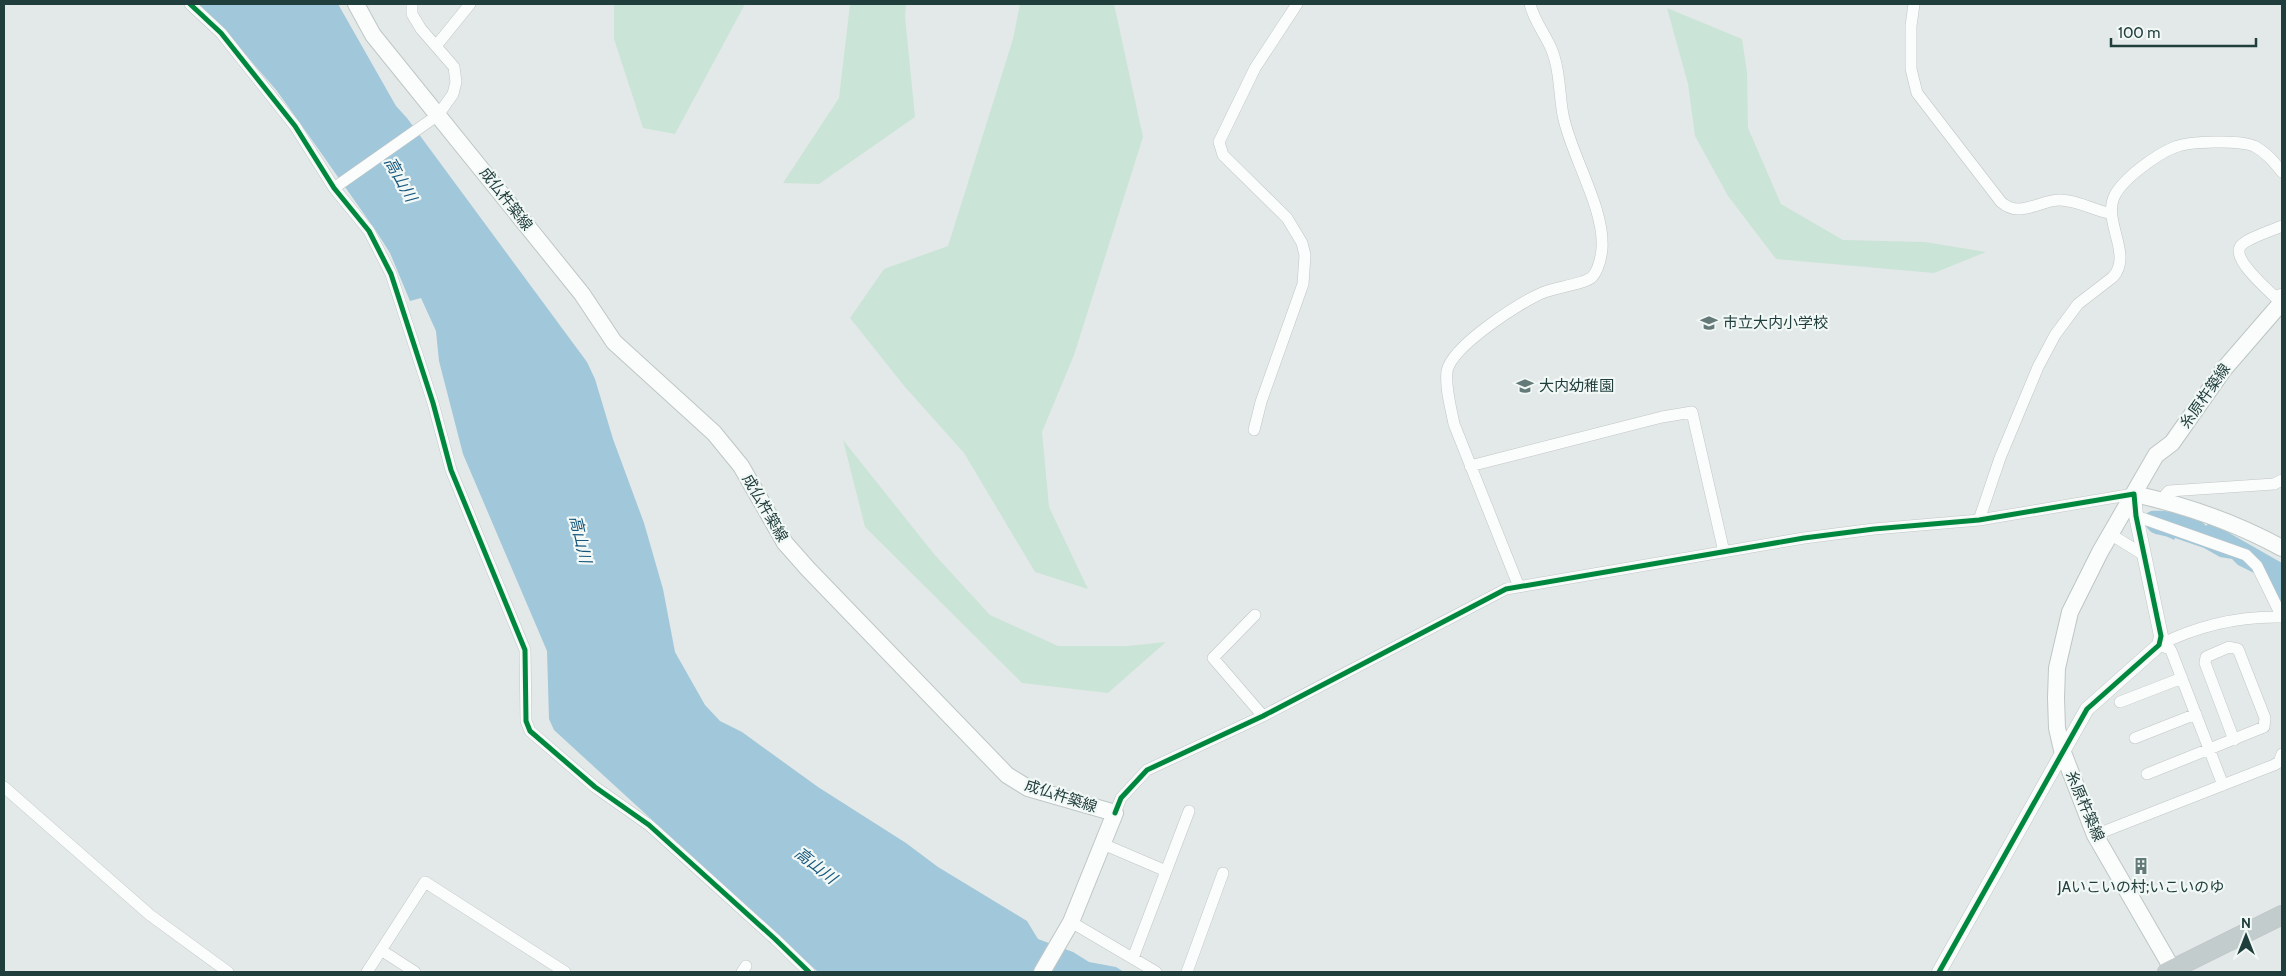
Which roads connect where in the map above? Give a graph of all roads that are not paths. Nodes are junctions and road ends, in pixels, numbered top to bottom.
1 (190, 4) edge
2 (356, 4) edge
3 (412, 4) edge
4 (470, 4) edge
5 (1297, 4) edge
6 (1530, 4) edge
7 (1914, 4) edge
8 (436, 46) junction
9 (438, 115) junction
10 (2282, 172) edge
11 (334, 188) junction
12 (2109, 213) junction
13 (2282, 226) edge
14 (2282, 294) edge
15 (2282, 302) edge
16 (1254, 430) dead end
17 (1470, 466) junction
18 (2282, 480) edge
19 (2134, 494) junction
20 (2161, 500) junction
21 (2136, 516) junction
22 (1979, 520) junction
23 (2110, 534) junction
24 (2282, 548) edge
25 (1724, 552) junction
26 (2144, 555) junction
27 (1519, 587) junction
28 (1255, 615) dead end
29 (2282, 617) edge
30 (2158, 645) junction
31 (2182, 678) junction
32 (2120, 702) dead end
33 (2196, 714) junction
34 (1263, 716) junction
35 (2135, 738) dead end
36 (2234, 740) junction
37 (2062, 750) junction
38 (2209, 750) junction
39 (2282, 754) edge
40 (2147, 774) dead end
41 (2223, 785) junction
42 (4, 787) edge
43 (1189, 810) dead end
44 (1115, 813) junction
45 (2095, 835) junction
46 (1103, 844) junction
47 (1166, 871) junction
48 (1223, 873) dead end
49 (2282, 915) edge
50 (1071, 922) junction
51 (381, 950) junction
52 (1133, 958) junction
53 (558, 970) edge
54 (2170, 971) edge
55 (228, 972) edge
56 (367, 972) edge
57 (415, 972) edge
58 (809, 972) edge
59 (1042, 972) edge
60 (1156, 972) edge
61 (1187, 972) edge
62 (1939, 972) edge

1 - 11 street
2 - 9 main road, 成仏杵築線
3 - 8 street
4 - 8 street
5 - 16 street
6 - 17 street
7 - 12 street
8 - 9 street
9 - 11 street
9 - 44 main road, 成仏杵築線
10 - 12 street
11 - 58 street
12 - 22 street
13 - 14 street
15 - 19 main road, 糸原杵築線
17 - 25 street
17 - 27 street
18 - 20 street
19 - 20 main road
19 - 21 street
19 - 22 street
19 - 23 main road, 糸原杵築線
20 - 24 main road
21 - 26 street
21 - 29 street
22 - 25 street
23 - 26 street
23 - 37 main road, 糸原杵築線
25 - 27 street
26 - 30 street
27 - 34 street
28 - 34 street
29 - 30 street
30 - 31 street
30 - 37 street
31 - 32 street
31 - 33 street
33 - 35 street
33 - 38 street
34 - 44 street
36 - 36 street
36 - 38 street
37 - 45 main road, 糸原杵築線
37 - 62 street
38 - 40 street
38 - 41 street
39 - 41 street
41 - 45 street
42 - 55 street
43 - 47 street
44 - 46 main road, 成仏杵築線
45 - 54 main road, 糸原杵築線
46 - 47 street
46 - 50 main road, 成仏杵築線
47 - 52 street
48 - 61 street
49 - 54 highway
50 - 52 street
50 - 59 main road, 成仏杵築線
51 - 53 street
51 - 56 street
51 - 57 street
52 - 60 street

